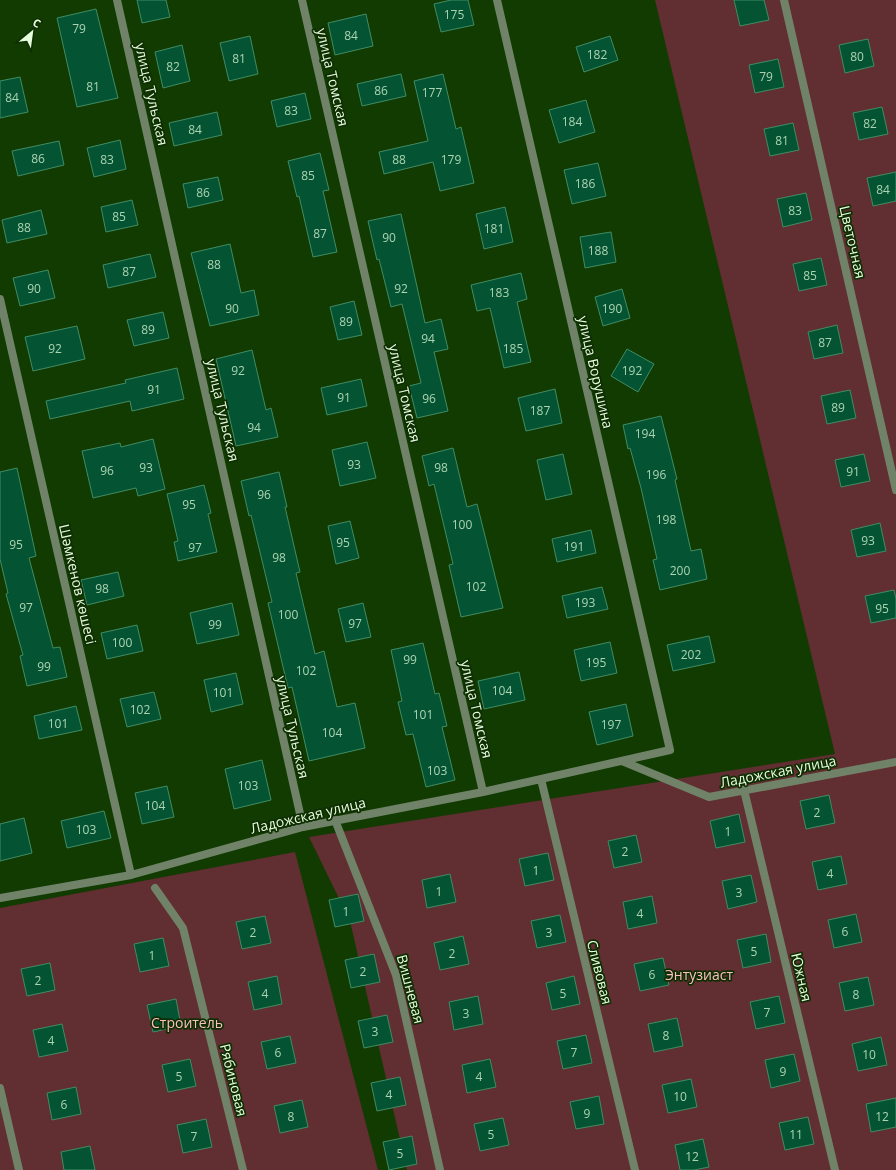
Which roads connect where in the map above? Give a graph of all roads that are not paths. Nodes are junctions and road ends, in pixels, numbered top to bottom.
1 (117, 0) edge
2 (302, 0) edge
3 (497, 0) edge
4 (784, 0) edge
5 (0, 299) edge
6 (896, 490) edge
7 (670, 750) joint
8 (622, 761) junction
9 (896, 762) edge
10 (541, 779) junction
11 (744, 790) junction
12 (483, 792) junction
13 (336, 820) junction
14 (303, 827) junction
15 (131, 875) junction
16 (155, 888) dead end
17 (0, 898) edge
18 (0, 1088) edge
19 (19, 1170) edge
20 (243, 1170) edge
21 (440, 1170) edge
22 (635, 1170) edge
23 (835, 1170) edge

1 - 14 street, улица Тульская
2 - 12 street, улица Томская
3 - 7 street, улица Ворушина
4 - 6 street, Цветочная
5 - 15 street, Шәмкенов көшесі
7 - 8 street, Ладожская улица
8 - 10 street, Ладожская улица
8 - 11 street, Ладожская улица
9 - 11 street, Ладожская улица
10 - 12 street, Ладожская улица
10 - 22 street, Сливовая
11 - 23 street, Южная
12 - 13 street, Ладожская улица
13 - 14 street, Ладожская улица
13 - 21 street, Вишневая
14 - 15 street, Ладожская улица
15 - 17 street, Ладожская улица
16 - 20 street, Рябиновая
18 - 19 street

